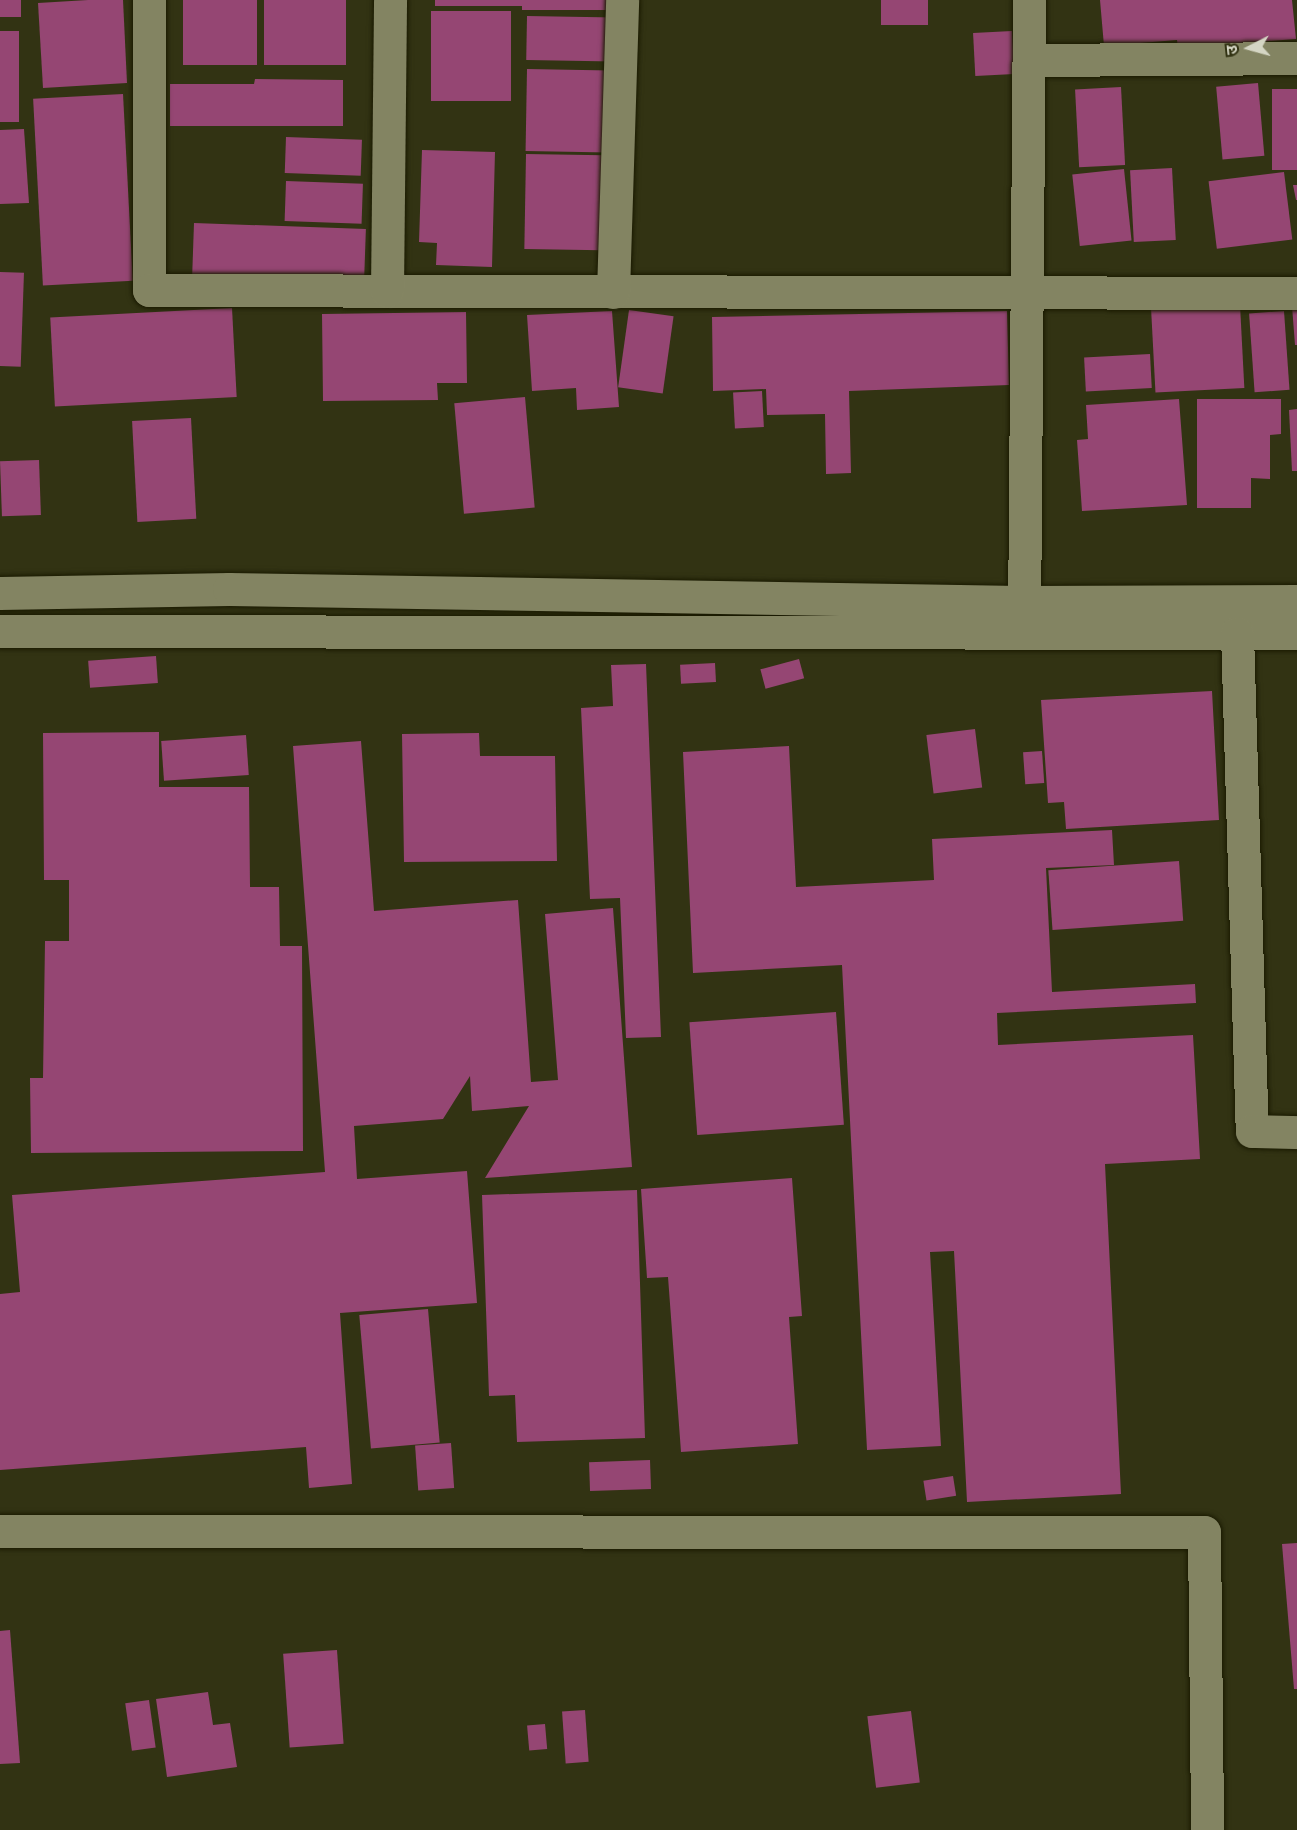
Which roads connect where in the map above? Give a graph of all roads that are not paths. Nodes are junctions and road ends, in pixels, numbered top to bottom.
1 (149, 0) edge
2 (390, 0) edge
3 (622, 0) edge
4 (1029, 0) edge
5 (1297, 58) edge
6 (1029, 60) junction
7 (387, 291) junction
8 (613, 292) junction
9 (1297, 293) edge
10 (1027, 294) junction
11 (0, 593) edge
12 (1297, 601) edge
13 (1024, 617) junction
14 (0, 631) edge
15 (1237, 633) junction
16 (1297, 633) edge
17 (1297, 1132) edge
18 (0, 1531) edge
19 (1207, 1830) edge

1 - 7 street
2 - 7 street
3 - 8 street
4 - 6 street
5 - 6 street
6 - 10 street
7 - 8 street
8 - 10 street
9 - 10 street
10 - 13 street
11 - 13 street
12 - 13 street
13 - 14 street
13 - 15 street
15 - 16 street
15 - 17 street
18 - 19 street

